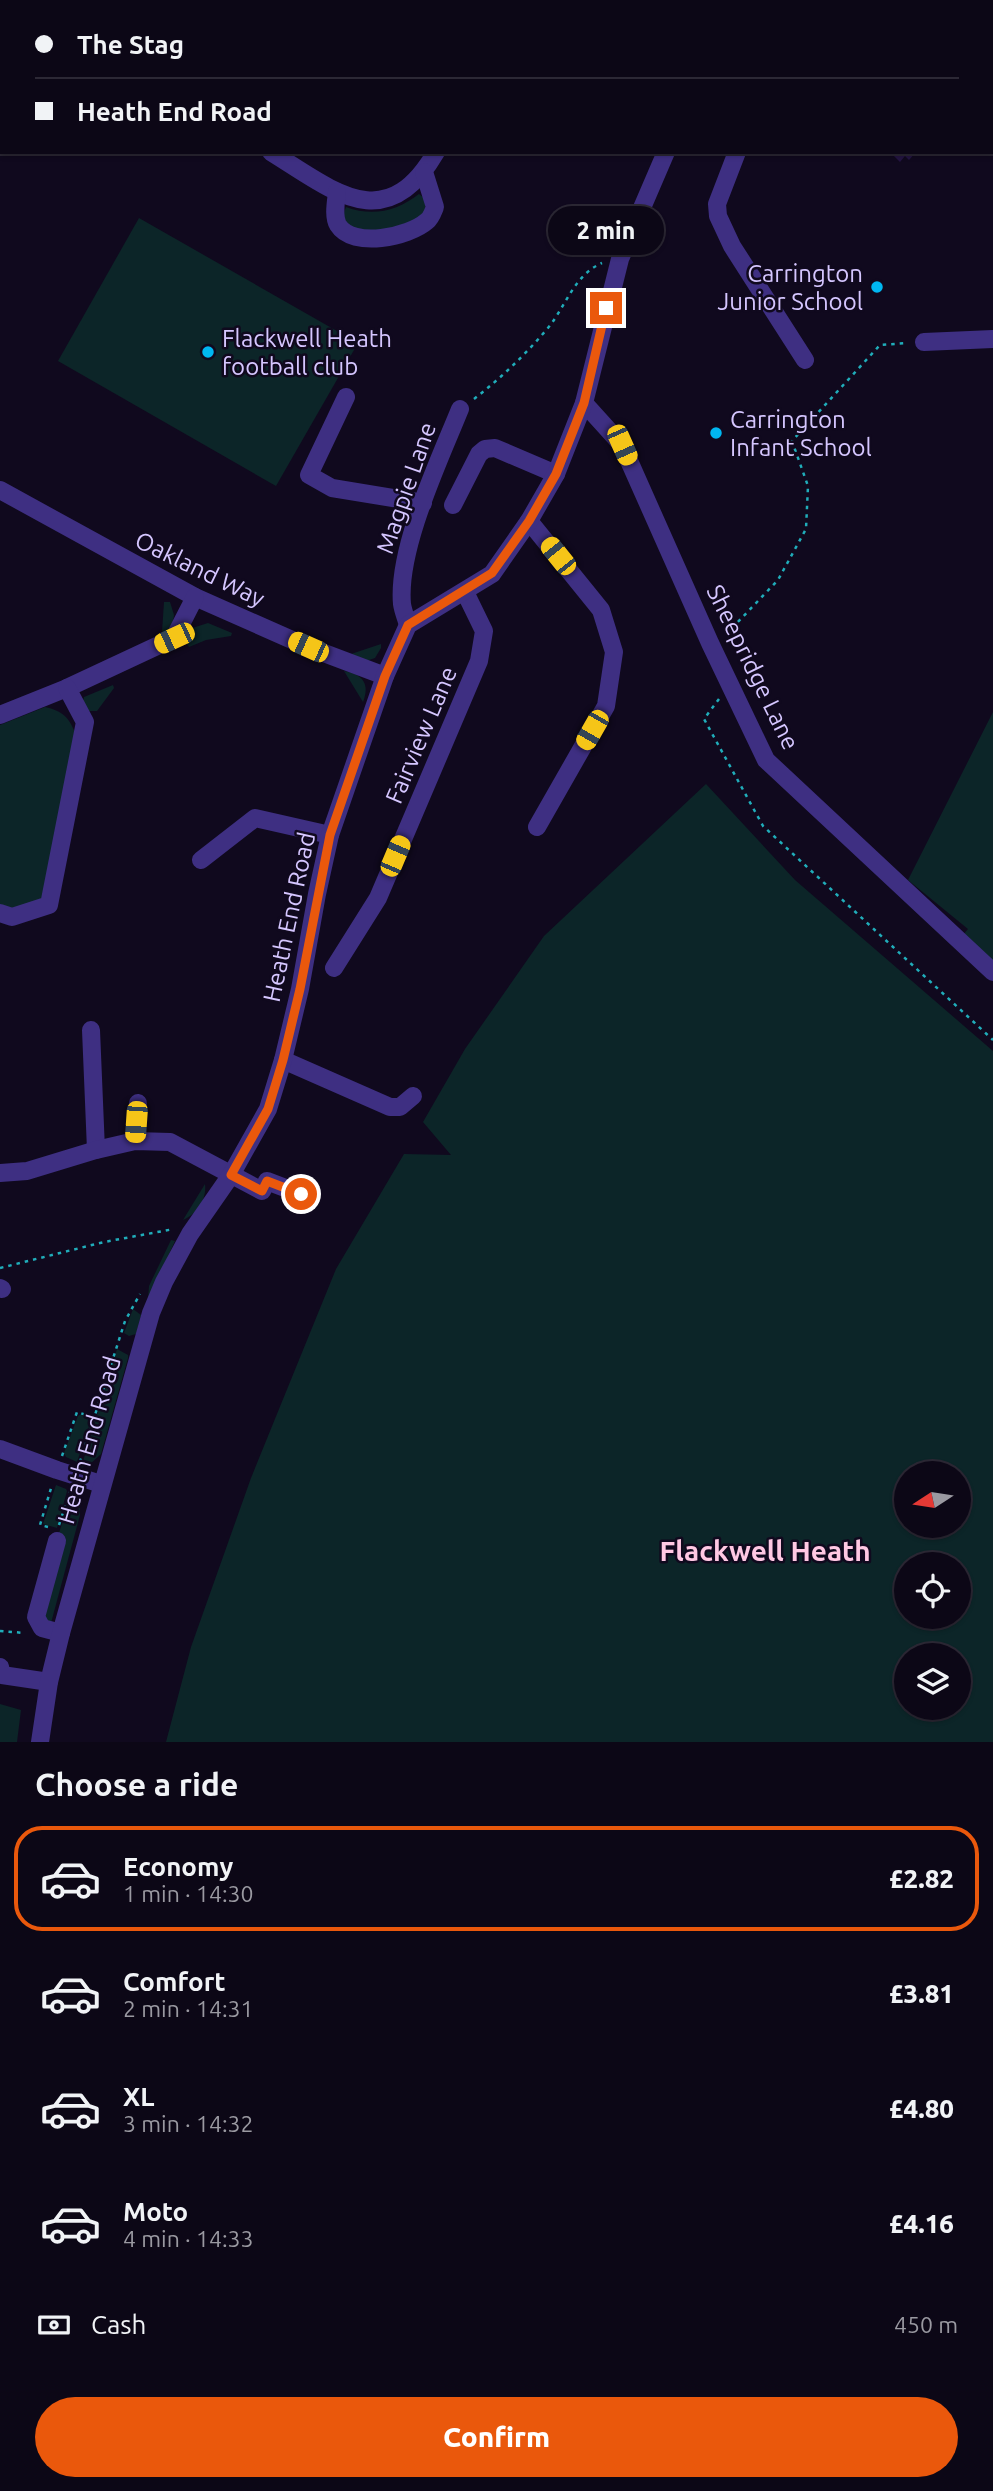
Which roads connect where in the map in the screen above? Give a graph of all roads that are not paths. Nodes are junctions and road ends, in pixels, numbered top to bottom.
1 (274, 154) edge
2 (435, 154) edge
3 (665, 154) edge
4 (736, 154) edge
5 (424, 172) junction
6 (337, 192) junction
7 (993, 339) edge
8 (924, 342) road end
9 (806, 360) dead end
10 (346, 397) dead end
11 (584, 403) junction
12 (460, 409) road end
13 (556, 474) junction
14 (0, 490) edge
15 (423, 503) junction
16 (453, 505) dead end
17 (529, 521) junction
18 (465, 592) junction
19 (195, 597) junction
20 (408, 625) junction
21 (385, 676) junction
22 (67, 688) junction
23 (0, 715) edge
24 (537, 827) dead end
25 (330, 835) junction
26 (201, 860) dead end
27 (0, 913) edge
28 (334, 968) dead end
29 (993, 972) edge
30 (91, 1030) dead end
31 (283, 1060) junction
32 (413, 1096) dead end
33 (138, 1103) dead end
34 (135, 1141) junction
35 (96, 1150) junction
36 (0, 1173) edge
37 (231, 1175) junction
38 (301, 1194) dead end
39 (0, 1448) edge
40 (101, 1484) junction
41 (57, 1536) road end
42 (61, 1633) junction
43 (0, 1667) edge
44 (49, 1682) junction
45 (40, 1742) edge

1 - 6 street
2 - 5 street
3 - 11 street
4 - 9 street
5 - 6 street
5 - 6 street
7 - 8 street
10 - 15 street
11 - 13 street
11 - 29 street, Sheepridge Lane
12 - 15 street, Magpie Lane
13 - 16 street
13 - 17 street
14 - 19 street, Oakland Way
15 - 20 street, Magpie Lane
17 - 18 street
17 - 24 street
18 - 20 street
18 - 28 street, Fairview Lane
19 - 21 street, Oakland Way
19 - 22 street
20 - 21 street, Heath End Road
21 - 25 street, Heath End Road
22 - 23 street
22 - 27 street
25 - 26 street
25 - 31 street, Heath End Road
30 - 35 street
31 - 32 street
31 - 37 street, Heath End Road
33 - 34 street
34 - 35 street
34 - 37 street
35 - 36 street
37 - 38 street
37 - 40 street, Heath End Road
39 - 40 street
40 - 42 street, Heath End Road
41 - 42 street
42 - 44 street, Heath End Road
43 - 44 street
44 - 45 street, Heath End Road

